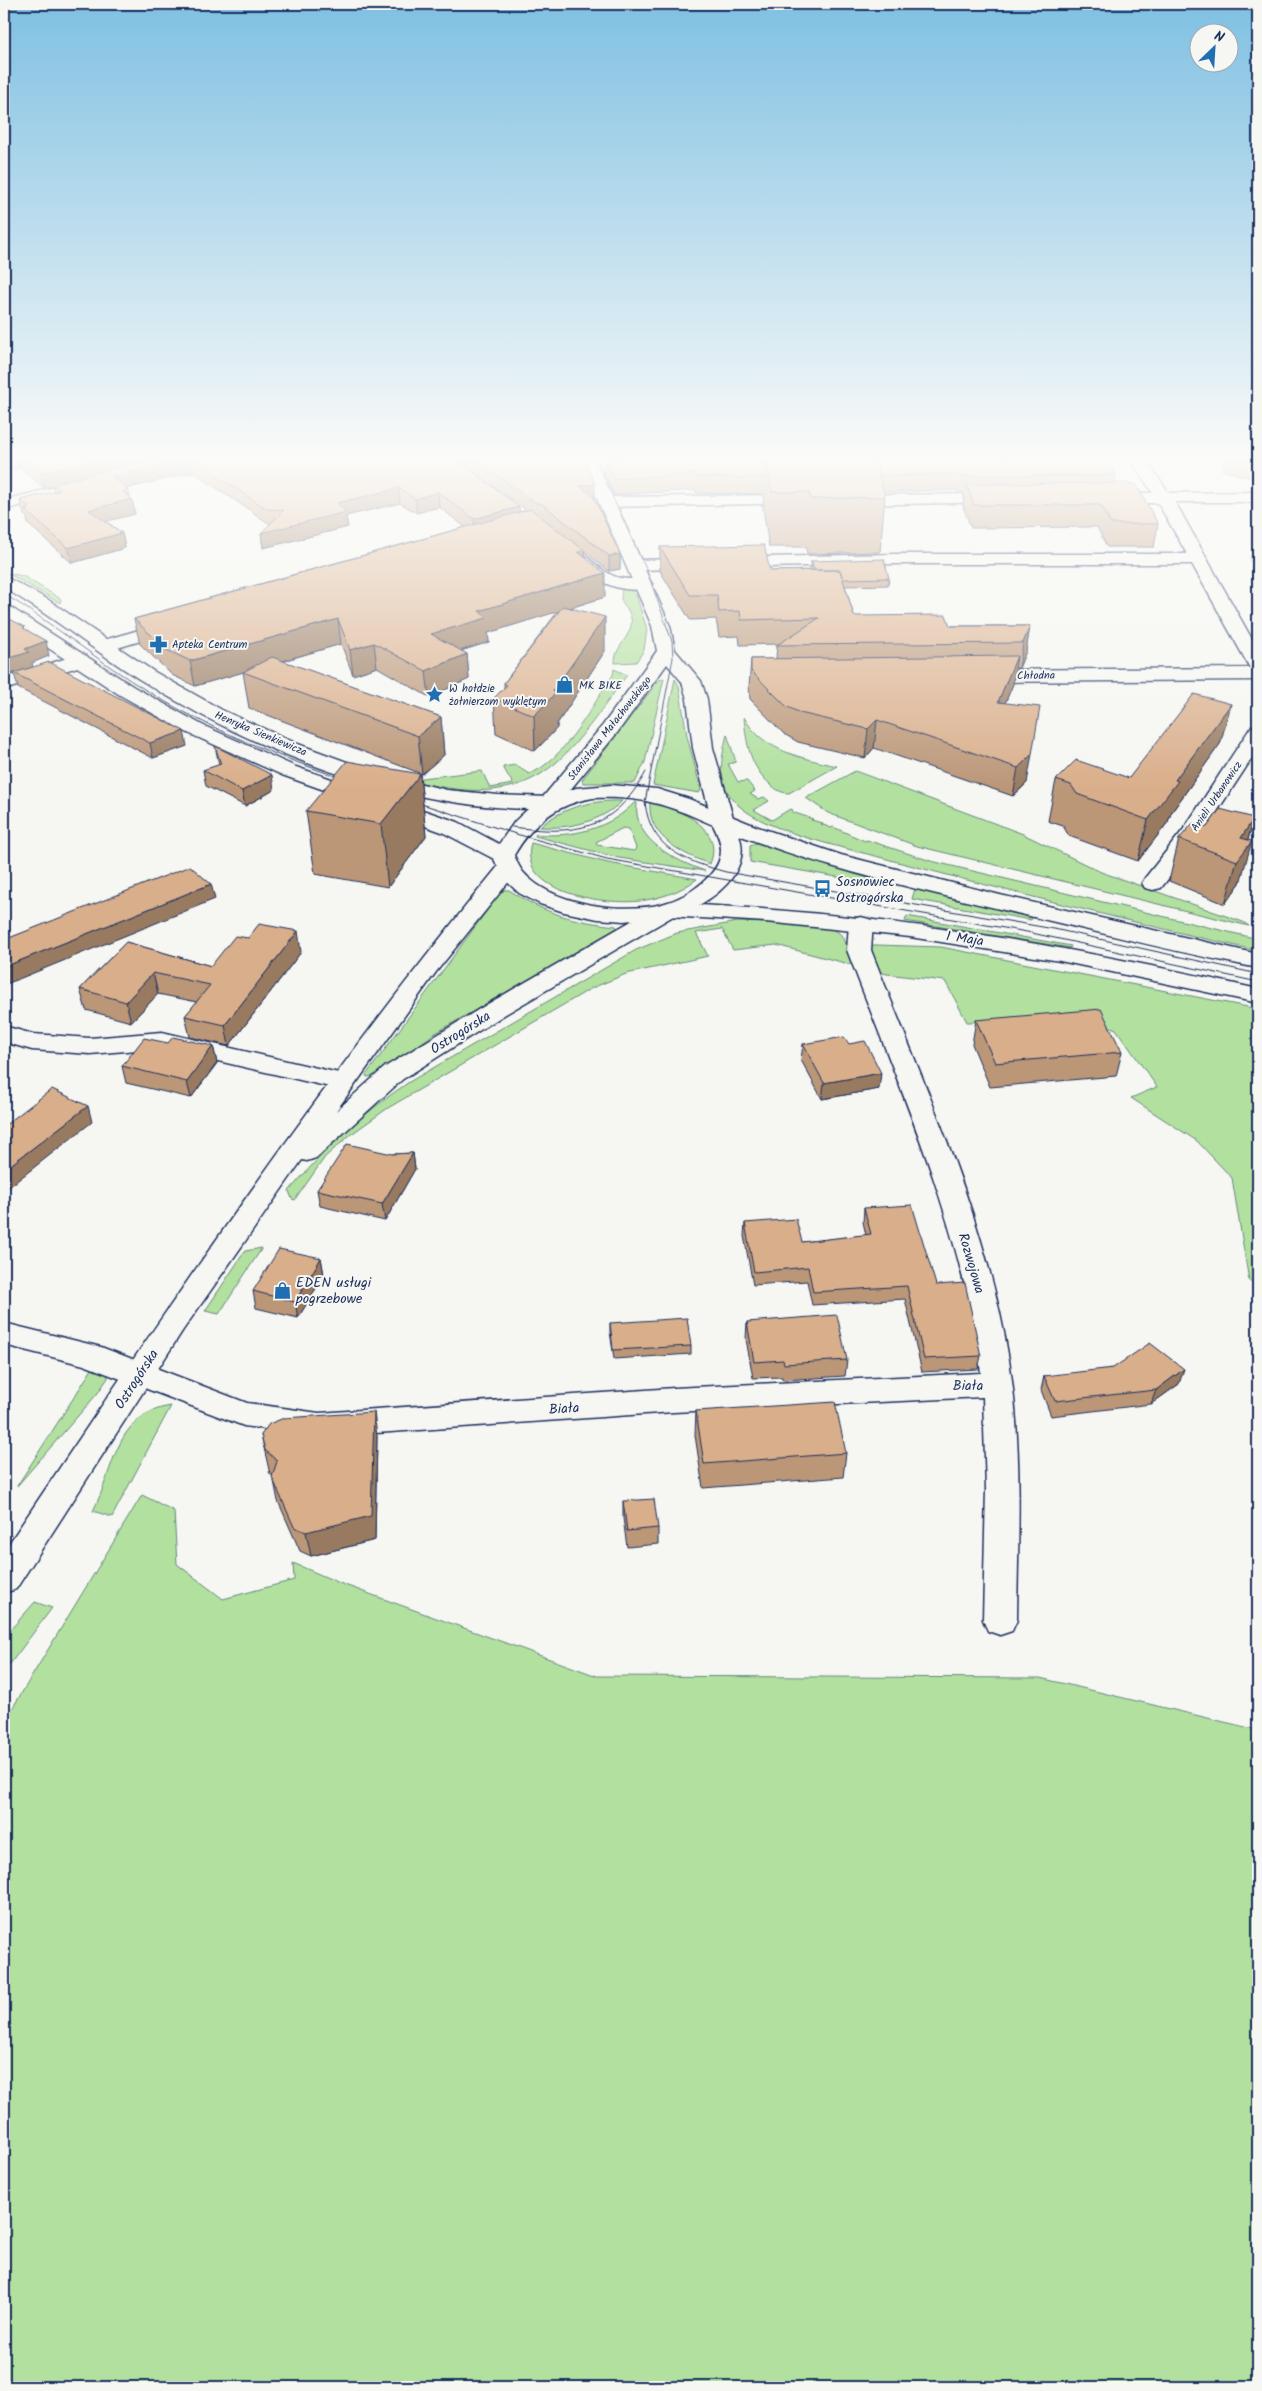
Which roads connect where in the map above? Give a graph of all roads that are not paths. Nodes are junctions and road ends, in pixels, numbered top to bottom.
1 (591, 569) edge
2 (637, 569) edge
3 (1206, 569) edge
4 (4, 581) edge
5 (643, 584) junction
6 (4, 611) edge
7 (187, 621) edge
8 (104, 646) junction
9 (666, 651) junction
10 (80, 660) junction
11 (1258, 666) edge
12 (1258, 674) edge
13 (960, 676) edge
14 (4, 684) edge
15 (1258, 731) edge
16 (549, 803) junction
17 (723, 821) junction
18 (506, 862) junction
19 (1153, 883) dead end
20 (667, 910) junction
21 (861, 924) junction
22 (1258, 960) edge
23 (1258, 996) edge
24 (4, 1034) edge
25 (343, 1082) junction
26 (272, 1182) junction
27 (4, 1334) edge
28 (140, 1373) junction
29 (997, 1386) junction
30 (4, 1578) edge
31 (1000, 1620) dead end

1 - 5 street
2 - 5 street
3 - 11 street
4 - 8 street, Henryka Sienkiewicza
5 - 9 street
6 - 10 street, Henryka Sienkiewicza
7 - 8 street
8 - 16 street, Henryka Sienkiewicza
9 - 16 street, Stanisława Małachowskiego
9 - 17 street
10 - 14 street
10 - 18 street, Henryka Sienkiewicza
12 - 13 street, Chłodna
15 - 19 street, Anieli Urbanowicz
16 - 17 street
16 - 18 street, Ostrogórska
17 - 20 street, Ostrogórska
17 - 22 street
18 - 20 street, Henryka Sienkiewicza
18 - 25 street, Ostrogórska
20 - 21 street, 1 Maja
20 - 26 street, Ostrogórska
21 - 23 street, 1 Maja
21 - 29 street, Rozwojowa
24 - 25 street
25 - 26 street, Ostrogórska
26 - 28 street, Ostrogórska
27 - 28 street, Biała
28 - 29 street, Biała
28 - 30 street, Ostrogórska
29 - 31 street, Rozwojowa

